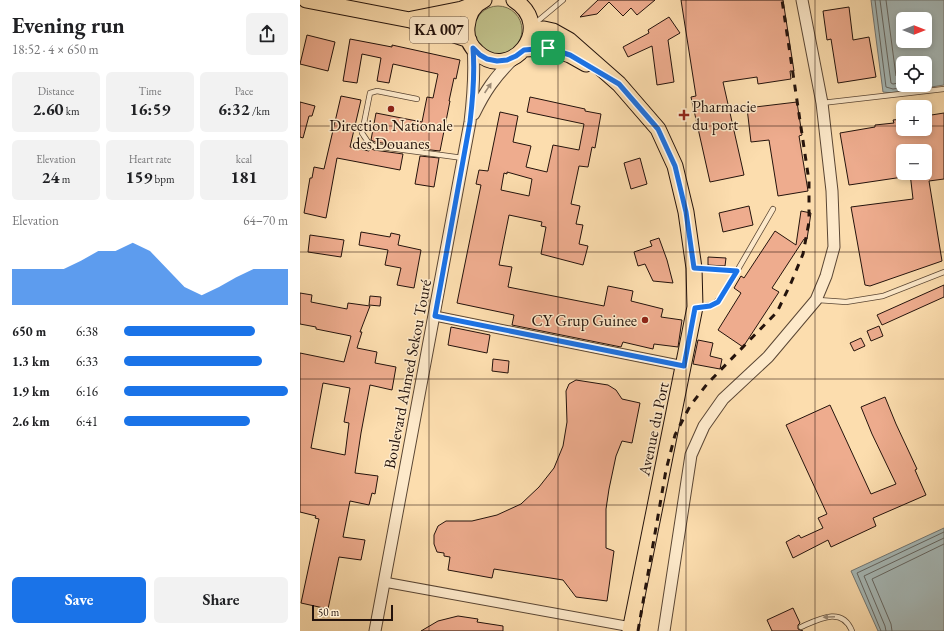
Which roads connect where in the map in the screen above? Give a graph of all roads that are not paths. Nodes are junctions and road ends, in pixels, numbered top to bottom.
1 (306, 0) edge
2 (514, 0) edge
3 (563, 0) edge
4 (802, 0) edge
5 (482, 1) edge
6 (526, 6) edge
7 (410, 20) junction
8 (532, 28) junction
9 (471, 44) junction
10 (520, 53) junction
11 (619, 84) junction
12 (944, 89) edge
13 (416, 99) dead end
14 (822, 103) junction
15 (470, 122) junction
16 (463, 158) junction
17 (773, 209) dead end
18 (694, 268) junction
19 (737, 271) junction
20 (944, 272) edge
21 (816, 300) junction
22 (695, 308) junction
23 (435, 316) junction
24 (684, 366) junction
25 (384, 582) junction
26 (801, 627) dead end
27 (630, 629) edge
28 (375, 631) edge
29 (664, 631) edge
30 (852, 631) edge

1 - 7 main road, KA 007
2 - 6 main road
3 - 8 lane
4 - 14 street
5 - 7 main road, KA 007
5 - 9 main road
6 - 8 main road
7 - 9 main road, KA 007
8 - 10 main road
8 - 11 main road, Avenue du Port
9 - 10 main road, Avenue du Port
9 - 15 street, Boulevard Ahmed Sekou Touré
10 - 11 main road, Avenue du Port
15 -> 10 street, Boulevard Ahmed Sekou Touré
11 - 18 main road, Avenue du Port
12 - 14 lane
13 - 16 lane
14 - 21 street
15 - 16 street, Boulevard Ahmed Sekou Touré
16 - 23 street, Boulevard Ahmed Sekou Touré
17 - 19 lane
18 - 19 lane
18 - 22 main road, Avenue du Port
19 - 22 lane
20 - 21 lane
21 - 29 street
22 - 24 main road, Avenue du Port
23 - 24 street
23 - 25 street, Boulevard Ahmed Sekou Touré
24 - 27 main road, Avenue du Port
25 - 27 street
25 - 28 street, Boulevard Ahmed Sekou Touré
30 -> 26 lane

